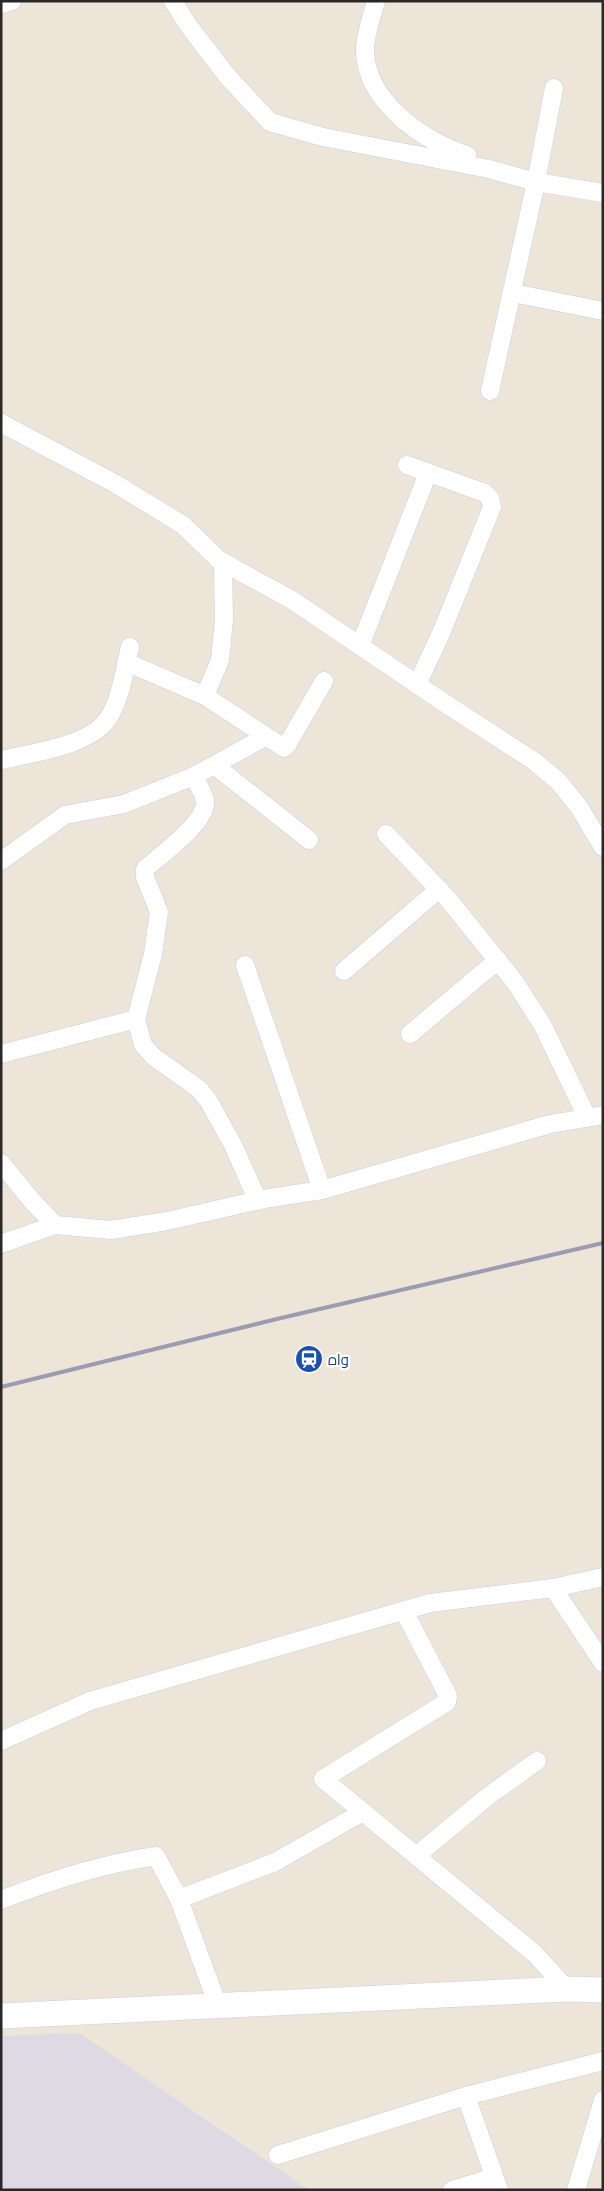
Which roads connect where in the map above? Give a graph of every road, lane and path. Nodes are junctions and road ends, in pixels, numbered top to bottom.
1 (12, 1) edge
2 (173, 1) edge
3 (376, 1) edge
4 (1, 4) edge
5 (554, 88) dead end
6 (513, 174) junction
7 (536, 182) junction
8 (603, 193) edge
9 (513, 293) junction
10 (603, 311) edge
11 (490, 391) dead end
12 (1, 423) edge
13 (407, 465) dead end
14 (428, 473) junction
15 (223, 562) junction
16 (360, 646) junction
17 (324, 680) dead end
18 (418, 685) junction
19 (205, 696) junction
20 (264, 737) junction
21 (1, 760) edge
22 (214, 765) junction
23 (194, 776) junction
24 (386, 834) dead end
25 (309, 840) dead end
26 (603, 847) edge
27 (1, 861) edge
28 (439, 889) junction
29 (498, 960) junction
30 (245, 965) dead end
31 (344, 971) dead end
32 (136, 1019) junction
33 (410, 1034) dead end
34 (1, 1054) edge
35 (595, 1116) edge
36 (1, 1163) edge
37 (322, 1190) junction
38 (258, 1201) junction
39 (55, 1224) junction
40 (1, 1244) edge
41 (603, 1577) edge
42 (553, 1588) junction
43 (404, 1611) junction
44 (603, 1663) edge
45 (1, 1740) edge
46 (537, 1761) dead end
47 (363, 1812) junction
48 (416, 1856) junction
49 (179, 1899) junction
50 (1, 1900) edge
51 (567, 1989) junction
52 (603, 1990) edge
53 (218, 2006) junction
54 (1, 2016) edge
55 (603, 2061) edge
56 (466, 2096) junction
57 (603, 2100) edge
58 (278, 2155) dead end
59 (497, 2184) edge
60 (452, 2190) edge
61 (576, 2190) edge

1 - 4 street
2 - 6 street
3 - 6 street
5 - 7 street
6 - 7 street
7 - 8 street
7 - 9 street
9 - 10 street
9 - 11 street
12 - 15 street
13 - 14 street
14 - 16 street
14 - 18 street
15 - 16 street
15 - 19 street
16 - 18 street
17 - 20 street
18 - 26 street
19 - 20 street
19 - 21 street
20 - 22 street
22 - 23 street
22 - 25 street
23 - 27 street
23 - 32 street
24 - 28 street
28 - 29 street
28 - 31 street
29 - 33 street
29 - 35 street
30 - 37 street
32 - 34 street
32 - 38 street
35 - 37 street
36 - 39 street
37 - 38 street
38 - 39 street
39 - 40 street
41 - 42 street
42 - 43 street
42 - 44 street
43 - 45 street
43 - 47 street
46 - 48 street
47 - 48 street
47 - 49 street
48 - 51 street
49 - 50 street
49 - 53 street
51 - 52 main road
51 - 53 main road
53 - 54 main road
55 - 56 street
56 - 58 street
56 - 59 street
57 - 61 street
59 - 60 street

